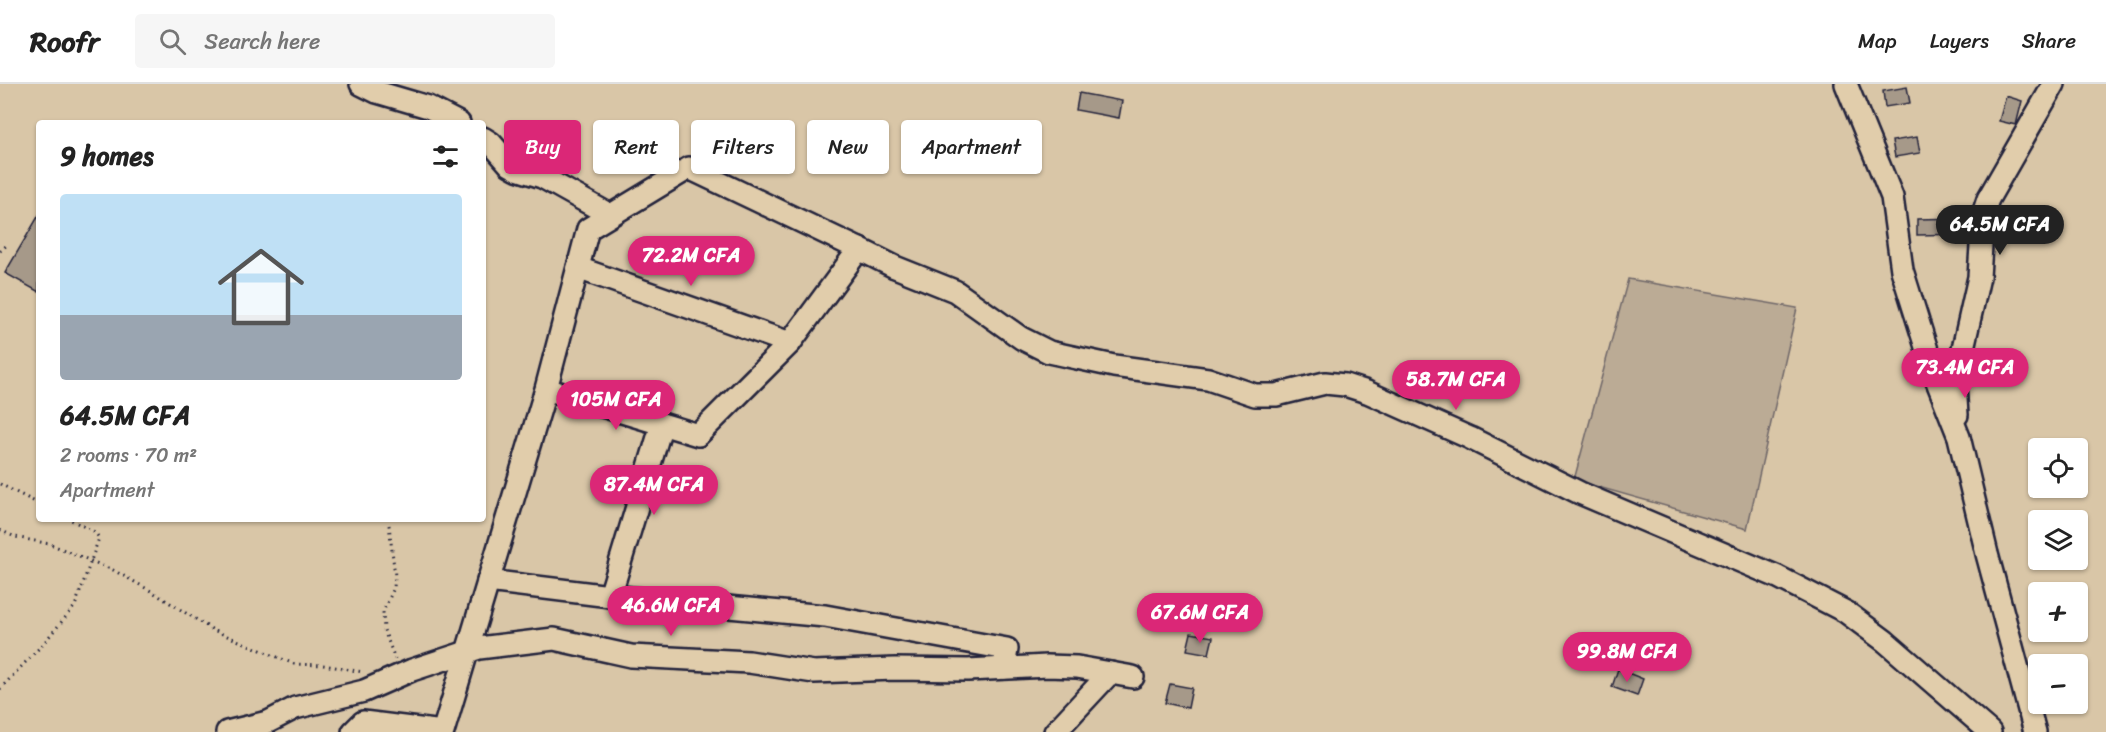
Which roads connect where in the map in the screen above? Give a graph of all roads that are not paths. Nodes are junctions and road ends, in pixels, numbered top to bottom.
1 (361, 84) edge
2 (1846, 84) edge
3 (2054, 84) edge
4 (453, 120) edge
5 (486, 140) edge
6 (610, 215) junction
7 (859, 249) junction
8 (578, 268) junction
9 (790, 343) junction
10 (546, 389) junction
11 (662, 424) junction
12 (1959, 437) junction
13 (488, 581) junction
14 (610, 596) junction
15 (467, 652) junction
16 (1004, 668) junction
17 (1110, 673) junction
18 (1133, 677) dead end
19 (227, 732) edge
20 (353, 732) edge
21 (1055, 732) edge
22 (1990, 732) edge
23 (2034, 732) edge

1 - 4 street
2 - 12 street
3 - 12 street
5 - 6 street
6 - 7 street
6 - 8 street
7 - 9 street
7 - 22 street
8 - 9 street
8 - 10 street
9 - 11 street
10 - 11 street
10 - 13 street
11 - 14 street
12 - 23 street
13 - 14 street
13 - 15 street
14 - 16 street
15 - 16 street
15 - 19 street
15 - 20 street
16 - 17 street
17 - 18 street
17 - 21 street

